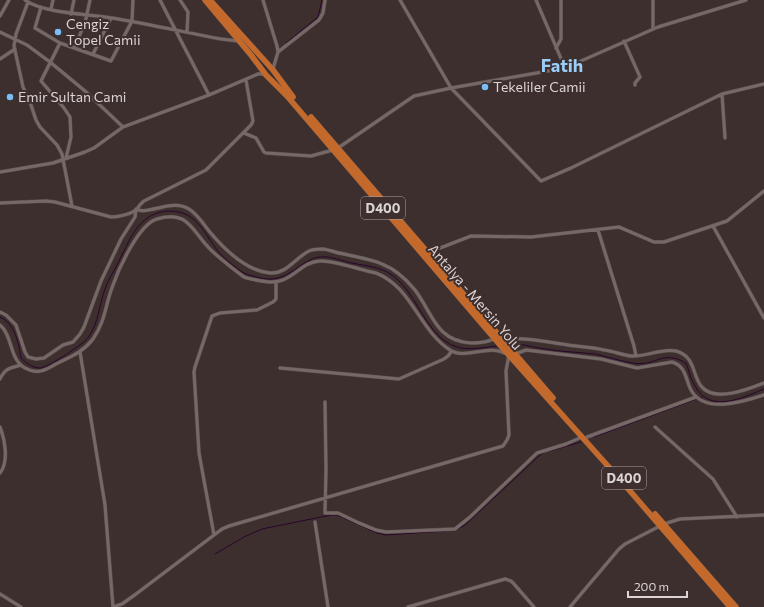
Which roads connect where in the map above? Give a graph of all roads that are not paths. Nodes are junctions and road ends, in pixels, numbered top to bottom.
1 (9, 0) edge
2 (25, 0) edge
3 (53, 0) edge
4 (74, 0) edge
5 (90, 0) edge
6 (133, 0) edge
7 (160, 0) edge
8 (180, 0) edge
9 (204, 0) edge
10 (210, 0) edge
11 (263, 0) edge
12 (325, 0) edge
13 (400, 0) edge
14 (536, 0) edge
15 (561, 0) edge
16 (653, 0) edge
17 (746, 0) edge
18 (28, 2) junction
19 (41, 7) junction
20 (51, 9) junction
21 (71, 14) junction
22 (87, 14) junction
23 (0, 16) edge
24 (111, 18) junction
25 (132, 21) junction
26 (174, 29) junction
27 (653, 29) junction
28 (0, 32) edge
29 (187, 32) junction
30 (15, 39) junction
31 (239, 40) junction
32 (624, 41) junction
33 (60, 43) junction
34 (74, 48) junction
35 (556, 48) junction
36 (15, 49) junction
37 (278, 52) junction
38 (93, 54) junction
39 (0, 59) edge
40 (275, 61) junction
41 (50, 62) junction
42 (270, 68) junction
43 (565, 68) junction
44 (262, 69) junction
45 (258, 74) junction
46 (266, 75) junction
47 (246, 80) junction
48 (764, 84) edge
49 (634, 85) dead end
50 (451, 88) junction
51 (722, 94) junction
52 (209, 95) junction
53 (123, 127) junction
54 (244, 132) junction
55 (725, 138) dead end
56 (336, 149) junction
57 (65, 158) junction
58 (0, 172) edge
59 (764, 191) edge
60 (0, 203) edge
61 (72, 206) junction
62 (136, 209) junction
63 (713, 226) junction
64 (598, 230) junction
65 (428, 254) junction
66 (276, 283) junction
67 (0, 312) edge
68 (764, 318) edge
69 (0, 325) edge
70 (499, 340) junction
71 (80, 352) junction
72 (451, 352) junction
73 (510, 352) junction
74 (636, 356) junction
75 (21, 365) junction
76 (280, 368) dead end
77 (0, 379) edge
78 (764, 383) edge
79 (764, 395) edge
80 (696, 397) junction
81 (325, 402) dead end
82 (0, 427) edge
83 (654, 427) dead end
84 (585, 437) junction
85 (0, 474) edge
86 (326, 497) junction
87 (764, 515) edge
88 (737, 517) junction
89 (315, 522) dead end
90 (662, 525) junction
91 (214, 535) junction
92 (0, 594) edge
93 (21, 607) edge
94 (113, 607) edge
95 (328, 607) edge
96 (408, 607) edge
97 (534, 607) edge
98 (570, 607) edge
99 (730, 607) edge
100 (736, 607) edge

1 - 23 street
2 - 18 street
3 - 20 street
4 - 21 street
5 - 22 street
6 - 25 street
7 - 26 street
8 - 29 street
9 - 31 highway, Antalya - Mersin Yolu / D400
10 - 42 highway, Antalya - Mersin Yolu / D400
11 - 37 street
12 - 37 street
13 - 50 street
14 - 35 street
15 - 35 street
16 - 27 street
17 - 27 street
18 - 19 street
18 - 30 street
19 - 20 street
19 - 33 street
20 - 21 street
21 - 22 street
22 - 24 street
22 - 34 street
24 - 25 street
24 - 38 street
25 - 26 street
25 - 38 street
26 - 29 street
26 - 52 street
27 - 32 street
28 - 30 street
29 - 31 street
30 - 36 street
30 - 41 street
31 - 44 highway, Antalya - Mersin Yolu / D400
32 - 43 street
32 - 49 street
33 - 34 street
33 - 41 street
34 - 38 street
35 - 43 street
36 - 39 street
36 - 57 street
37 - 40 street
40 - 42 street
40 - 42 street
41 - 53 street
41 - 57 street
42 - 44 highway
42 - 46 highway
42 - 56 highway, Antalya - Mersin Yolu / D400
43 - 50 street
44 - 45 street
44 - 46 highway, Antalya - Mersin Yolu / D400
45 - 46 street
45 - 47 street
46 - 56 highway, Antalya - Mersin Yolu / D400
47 - 52 street
47 - 54 street
48 - 51 street
50 - 51 street
50 - 56 street
51 - 55 street
52 - 53 street
53 - 57 street
54 - 56 street
54 - 62 street
56 - 65 highway, Antalya - Mersin Yolu / D400
56 - 70 highway, Antalya - Mersin Yolu / D400
57 - 58 street
57 - 61 street
59 - 63 street
60 - 61 street
61 - 62 street
62 - 67 street
62 - 70 street
63 - 64 street
63 - 68 street
64 - 65 street
64 - 74 street
65 - 70 highway, Antalya - Mersin Yolu / D400
66 - 71 street
66 - 72 street
66 - 91 street
69 - 75 street
70 - 73 highway, Antalya - Mersin Yolu / D400
70 - 74 street
71 - 75 street
71 - 94 street
72 - 73 street
72 - 76 street
73 - 80 street
73 - 84 highway, Antalya - Mersin Yolu / D400
73 - 86 street
74 - 78 street
75 - 77 street
79 - 80 street
80 - 84 street
81 - 86 street
82 - 85 street
83 - 88 street
84 - 86 street
84 - 90 highway, Antalya - Mersin Yolu / D400
86 - 91 street
87 - 88 street
88 - 90 street
89 - 95 street
90 - 98 street
90 - 99 highway, Antalya - Mersin Yolu / D400
90 - 100 highway, Antalya - Mersin Yolu / D400
91 - 94 street
92 - 93 street
96 - 97 street

